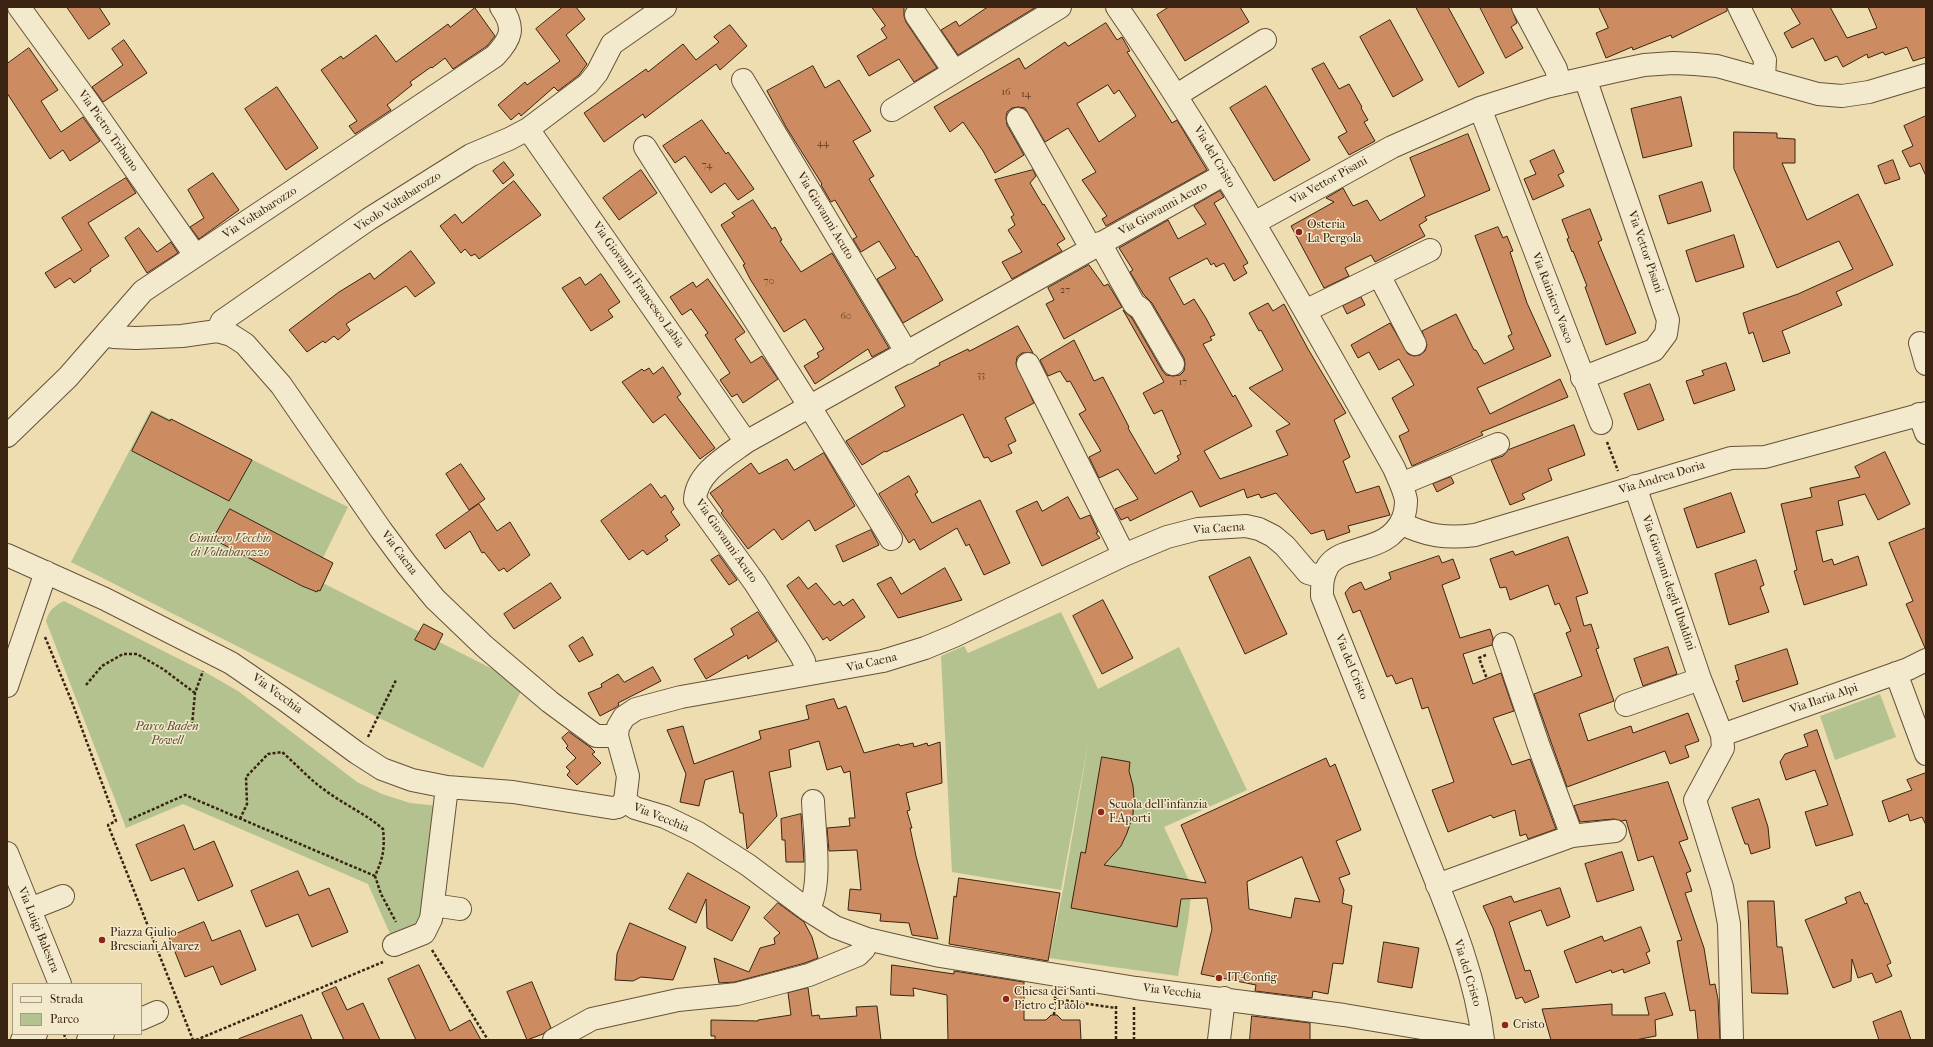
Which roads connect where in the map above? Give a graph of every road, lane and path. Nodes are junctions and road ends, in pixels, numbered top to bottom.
1 (19, 7) edge
2 (501, 7) edge
3 (665, 7) edge
4 (1060, 7) edge
5 (1117, 7) edge
6 (1523, 7) edge
7 (1739, 7) edge
8 (916, 15) dead end
9 (1266, 40) dead end
10 (954, 71) junction
11 (1926, 75) edge
12 (1585, 78) junction
13 (1764, 78) junction
14 (744, 80) dead end
15 (1560, 84) junction
16 (1177, 95) junction
17 (1480, 108) junction
18 (892, 110) dead end
19 (1018, 119) dead end
20 (528, 129) junction
21 (645, 147) dead end
22 (1226, 174) junction
23 (1254, 223) junction
24 (1096, 245) junction
25 (1430, 250) dead end
26 (194, 256) junction
27 (1379, 275) junction
28 (1305, 310) junction
29 (218, 331) junction
30 (107, 332) junction
31 (1920, 343) dead end
32 (1415, 344) dead end
33 (907, 353) junction
34 (1028, 364) dead end
35 (1173, 364) dead end
36 (1926, 364) edge
37 (1582, 378) junction
38 (810, 407) junction
39 (1924, 420) edge
40 (1601, 423) joint
41 (7, 436) edge
42 (746, 442) junction
43 (1498, 444) dead end
44 (1628, 482) junction
45 (1401, 484) junction
46 (1401, 523) junction
47 (891, 539) dead end
48 (7, 555) edge
49 (1124, 555) junction
50 (46, 572) junction
51 (1323, 577) junction
52 (42, 630) dead end
53 (1504, 644) dead end
54 (1926, 660) edge
55 (206, 666) dead end
56 (1896, 673) junction
57 (806, 674) junction
58 (1700, 679) junction
59 (396, 680) dead end
60 (86, 685) dead end
61 (7, 686) edge
62 (195, 693) junction
63 (1626, 705) dead end
64 (192, 725) dead end
65 (1722, 735) junction
66 (617, 736) junction
67 (365, 743) dead end
68 (1926, 754) edge
69 (447, 787) junction
70 (625, 801) junction
71 (812, 801) dead end
72 (240, 819) junction
73 (129, 820) dead end
74 (1615, 831) dead end
75 (1572, 836) junction
76 (7, 853) edge
77 (375, 876) junction
78 (1437, 885) junction
79 (63, 896) dead end
80 (433, 905) junction
81 (30, 909) junction
82 (460, 909) dead end
83 (808, 910) junction
84 (867, 939) junction
85 (394, 944) junction
86 (429, 945) dead end
87 (60, 983) edge
88 (1056, 988) dead end
89 (1224, 998) junction
90 (1055, 999) junction
91 (1116, 1004) dead end
92 (1134, 1004) dead end
93 (1116, 1008) junction
94 (1054, 1015) dead end
95 (34, 1035) edge
96 (100, 1035) edge
97 (1441, 1036) edge
98 (22, 1040) edge
99 (88, 1040) edge
100 (194, 1040) edge
101 (488, 1040) edge
102 (554, 1040) edge
103 (1116, 1040) edge
104 (1134, 1040) edge
105 (1219, 1040) edge
106 (1477, 1040) edge
107 (1483, 1040) edge
108 (1732, 1040) edge

1 - 26 street, Via Pietro Tribuno
2 - 26 street, Via Voltabarozzo
3 - 20 street, Vicolo Voltabarozzo
4 - 10 street
5 - 16 street, Via del Cristo
6 - 15 street
7 - 13 street
8 - 10 street
9 - 16 street
10 - 18 street
11 - 13 street, Via Vettor Pisani
12 - 13 street, Via Vettor Pisani
12 - 15 street, Via Vettor Pisani
12 - 37 street, Via Vettor Pisani
14 - 33 street, Via Giovanni Acuto
15 - 17 street, Via Vettor Pisani
16 - 22 street, Via del Cristo
17 - 23 street, Via Vettor Pisani
17 - 37 street, Via Rainiero Vasco
19 - 24 street
20 - 29 street, Vicolo Voltabarozzo
20 - 42 street, Via Giovanni Francesco Labia
21 - 38 street
22 - 23 street, Via del Cristo
22 - 24 street, Via Giovanni Acuto
23 - 28 street, Via del Cristo
24 - 33 street, Via Giovanni Acuto
24 - 35 street
25 - 27 street
26 - 30 street, Via Voltabarozzo
27 - 28 street
27 - 32 street
28 - 45 street, Via del Cristo
29 - 30 street
29 - 66 street, Via Caena
30 - 41 street, Via Voltabarozzo
31 - 36 street
33 - 38 street, Via Giovanni Acuto
34 - 49 street
37 - 40 street, Via Rainiero Vasco
38 - 42 street, Via Giovanni Acuto
38 - 47 street
39 - 44 street, Via Andrea Doria
40 - 44 path
42 - 57 street, Via Giovanni Acuto
43 - 45 street
44 - 46 street, Via Andrea Doria
44 - 58 street, Via Giovanni degli Ubaldini
45 - 46 street, Via del Cristo
46 - 51 street, Via del Cristo
48 - 50 street, Via Vecchia
49 - 51 street, Via Caena
49 - 57 street, Via Caena
50 - 61 street
50 - 69 street, Via Vecchia
51 - 78 street, Via del Cristo
52 - 100 path
53 - 75 street
54 - 56 street, Via Ilaria Alpi
55 - 62 path
56 - 65 street, Via Ilaria Alpi
56 - 68 street
57 - 66 street, Via Caena
58 - 63 street
58 - 65 street, Via Giovanni degli Ubaldini
59 - 67 path
60 - 62 path
62 - 64 path
65 - 108 street, Via Giovanni degli Ubaldini
66 - 70 street
69 - 70 street, Via Vecchia
69 - 80 street
70 - 83 street, Via Vecchia
71 - 83 street
72 - 73 path
72 - 77 path
72 - 77 path
74 - 75 street
75 - 78 street
76 - 81 street, Via Luigi Balestra
77 - 85 path
78 - 107 street, Via del Cristo
79 - 81 street
80 - 82 street
80 - 85 street
81 - 87 street, Via Luigi Balestra
83 - 84 street, Via Vecchia
84 - 89 street, Via Vecchia
84 - 102 street
85 - 100 path
86 - 101 path
88 - 90 path
89 - 97 street, Via Vecchia
89 - 105 street
90 - 93 path
90 - 94 path
91 - 93 path
92 - 104 path
93 - 103 path
95 - 98 street
96 - 99 street
97 - 106 street, Via Vecchia

